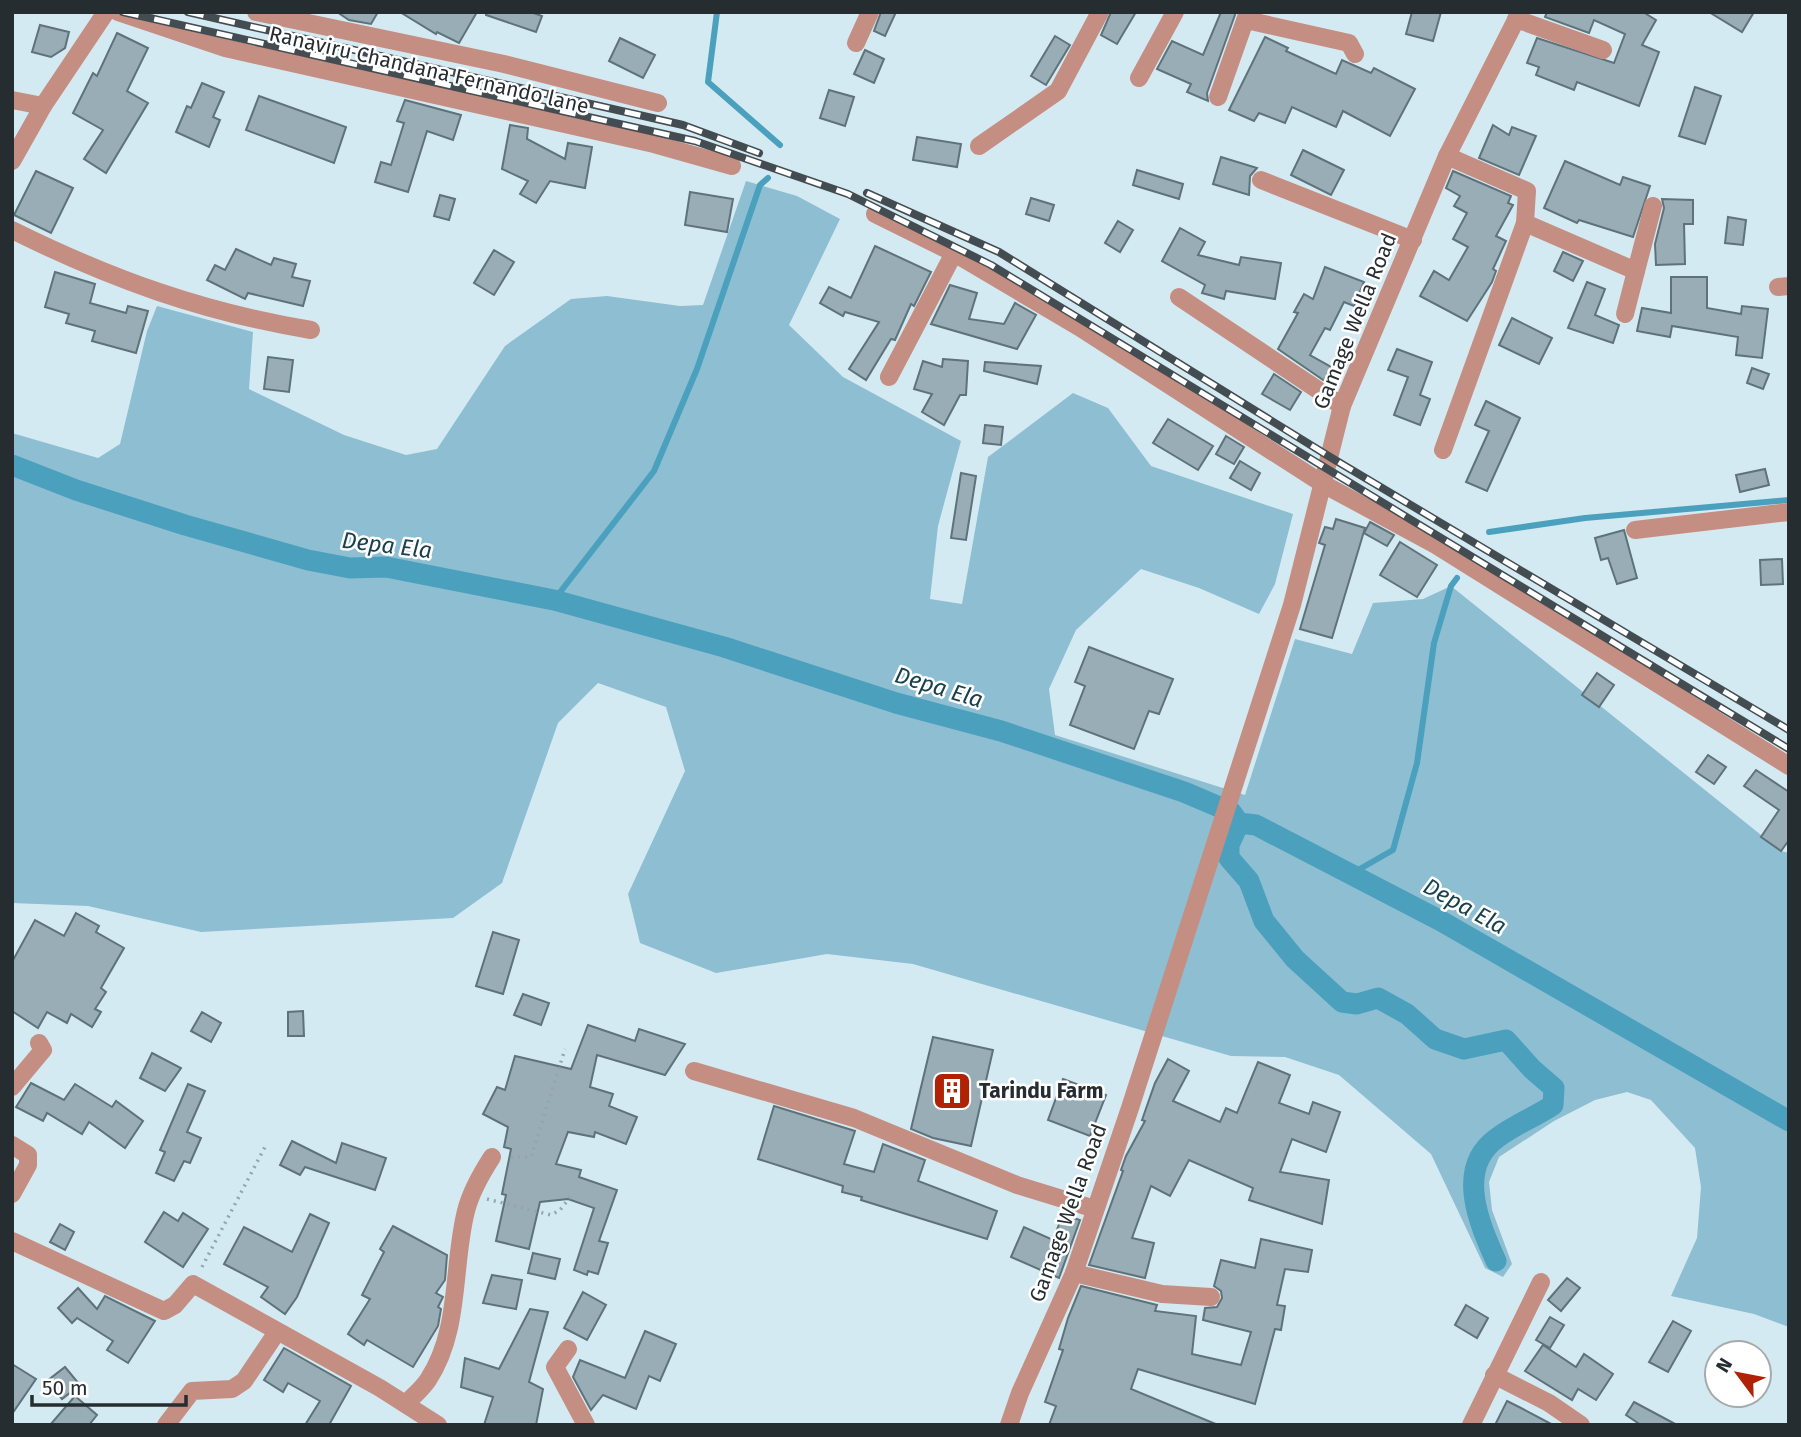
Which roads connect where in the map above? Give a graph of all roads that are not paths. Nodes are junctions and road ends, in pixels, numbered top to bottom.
1 (106, 12) edge
2 (118, 12) edge
3 (256, 12) edge
4 (870, 12) edge
5 (1100, 12) edge
6 (1175, 12) edge
7 (1247, 16) edge
8 (1518, 16) edge
9 (856, 43) dead end
10 (1604, 50) dead end
11 (1355, 54) dead end
12 (1139, 78) dead end
13 (1218, 97) dead end
14 (12, 100) edge
15 (658, 103) dead end
16 (43, 106) junction
17 (979, 146) dead end
18 (1447, 156) junction
19 (12, 161) edge
20 (732, 166) dead end
21 (1261, 180) dead end
22 (1653, 206) dead end
23 (875, 214) dead end
24 (1525, 223) junction
25 (12, 230) edge
26 (1413, 240) junction
27 (954, 253) junction
28 (1636, 271) junction
29 (1179, 296) dead end
30 (1625, 314) dead end
31 (310, 330) dead end
32 (890, 377) dead end
33 (1342, 406) junction
34 (1443, 450) dead end
35 (1323, 484) junction
36 (1789, 512) edge
37 (1635, 530) dead end
38 (1789, 766) edge
39 (39, 1043) dead end
40 (694, 1071) dead end
41 (12, 1087) edge
42 (12, 1144) edge
43 (492, 1157) road end
44 (12, 1194) edge
45 (1095, 1209) junction
46 (12, 1241) edge
47 (1074, 1273) junction
48 (1541, 1282) dead end
49 (1211, 1297) dead end
50 (277, 1332) junction
51 (568, 1349) dead end
52 (1493, 1375) junction
53 (406, 1404) junction
54 (166, 1425) edge
55 (438, 1425) edge
56 (586, 1425) edge
57 (1009, 1425) edge
58 (1471, 1425) edge
59 (1581, 1425) edge

1 - 16 street
2 - 20 street, Ranaviru Chandana Fernando lane
3 - 15 street
4 - 9 street
5 - 17 street
6 - 12 street
7 - 11 street
7 - 13 street
8 - 10 street
8 - 18 street, Gamage Wella Road
14 - 16 street
16 - 19 street
18 - 24 street
18 - 26 street, Gamage Wella Road
21 - 26 street
22 - 28 street
23 - 27 street
24 - 28 street
24 - 34 street
25 - 31 street
26 - 33 street, Gamage Wella Road
27 - 32 street
27 - 35 street
28 - 30 street
29 - 33 street
33 - 35 street, Gamage Wella Road
35 - 38 street
35 - 45 street, Gamage Wella Road
36 - 37 street
39 - 41 street
40 - 45 street
42 - 44 street
43 - 53 street
45 - 47 street, Gamage Wella Road
46 - 50 street
47 - 49 street
47 - 57 street, Gamage Wella Road
48 - 52 street
50 - 53 street
50 - 54 street
51 - 56 street
52 - 58 street
52 - 59 street
53 - 55 street

